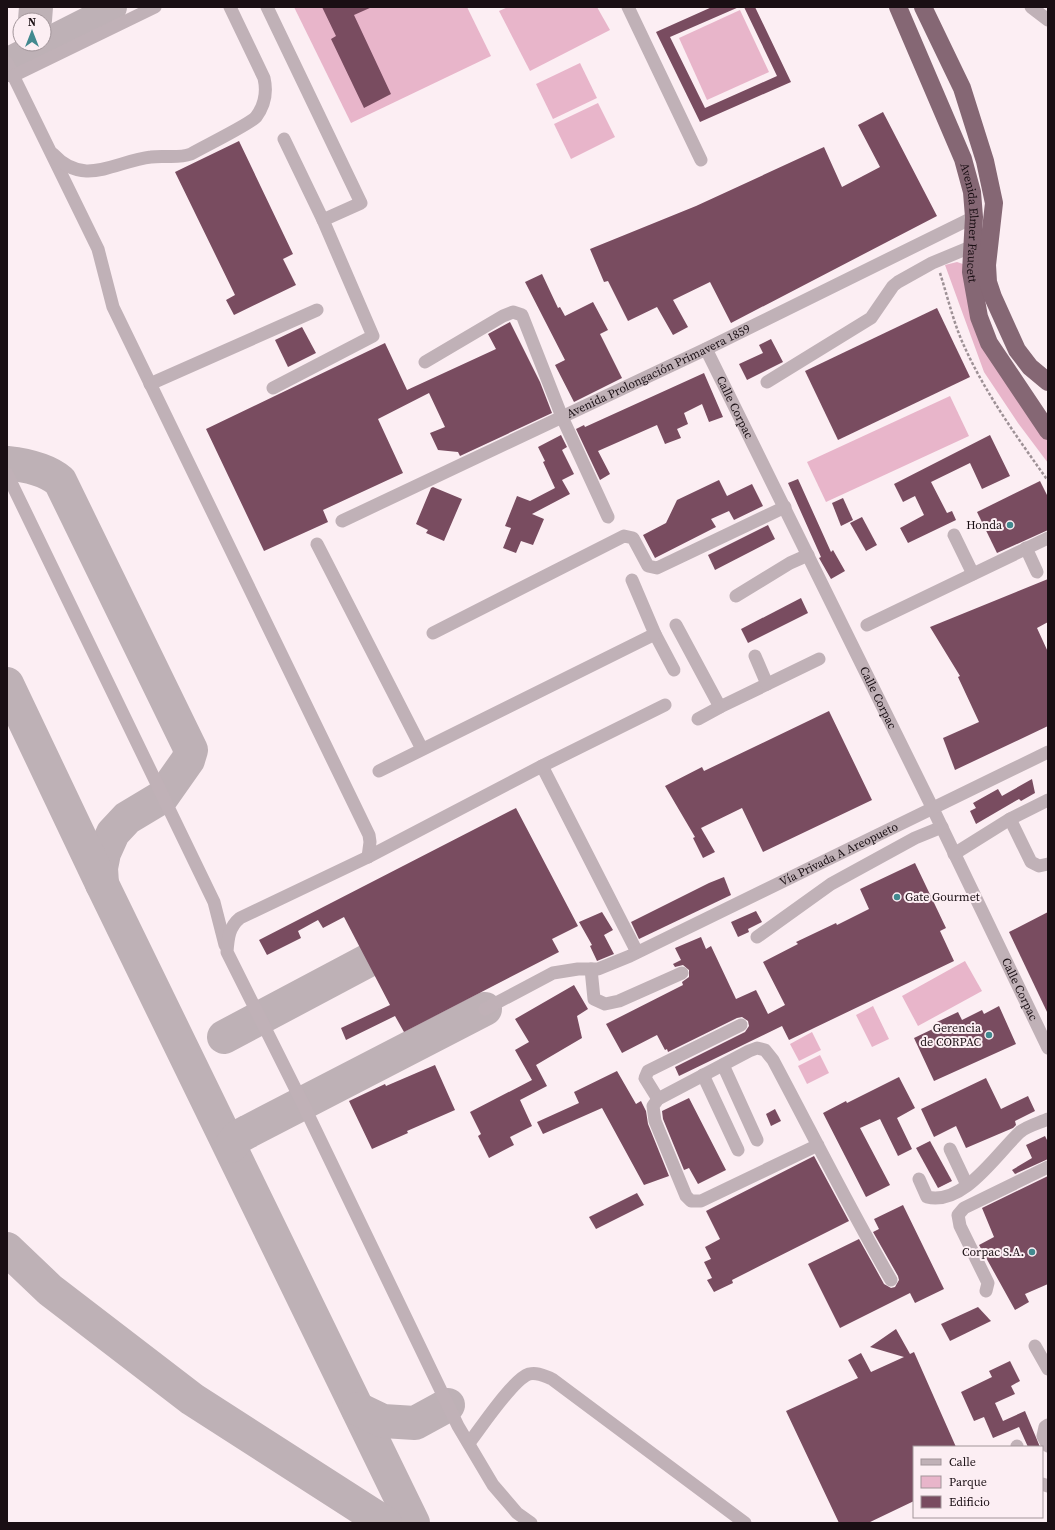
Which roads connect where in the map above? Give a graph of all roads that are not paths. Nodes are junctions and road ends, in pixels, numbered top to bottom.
1 (155, 7) edge
2 (230, 7) edge
3 (267, 7) edge
4 (628, 7) edge
5 (898, 7) edge
6 (923, 7) edge
7 (7, 63) edge
8 (13, 76) junction
9 (284, 139) dead end
10 (47, 147) junction
11 (701, 160) dead end
12 (88, 172) junction
13 (72, 197) junction
14 (974, 217) junction
15 (324, 220) junction
16 (973, 246) junction
17 (317, 310) dead end
18 (706, 349) junction
19 (425, 362) dead end
20 (766, 382) dead end
21 (1048, 382) edge
22 (150, 384) junction
23 (273, 388) dead end
24 (562, 417) junction
25 (1048, 431) edge
26 (7, 474) edge
27 (785, 507) junction
28 (608, 517) dead end
29 (342, 521) dead end
30 (954, 535) dead end
31 (1048, 538) edge
32 (317, 544) dead end
33 (1026, 548) junction
34 (808, 555) junction
35 (1037, 572) dead end
36 (973, 574) junction
37 (632, 580) dead end
38 (736, 596) dead end
39 (676, 625) dead end
40 (867, 625) dead end
41 (433, 633) dead end
42 (655, 634) junction
43 (755, 656) dead end
44 (819, 660) dead end
45 (674, 670) dead end
46 (767, 684) junction
47 (665, 705) dead end
48 (720, 707) junction
49 (698, 719) dead end
50 (422, 749) junction
51 (1048, 752) edge
52 (542, 766) junction
53 (379, 771) dead end
54 (1048, 800) edge
55 (933, 809) junction
56 (1010, 818) junction
57 (942, 827) junction
58 (954, 854) junction
59 (368, 857) junction
60 (1048, 864) edge
61 (757, 937) dead end
62 (227, 952) junction
63 (633, 954) junction
64 (591, 969) junction
65 (682, 973) dead end
66 (485, 1009) dead end
67 (741, 1025) dead end
68 (1048, 1048) edge
69 (723, 1065) junction
70 (703, 1075) junction
71 (658, 1099) junction
72 (744, 1111) junction
73 (1048, 1119) edge
74 (724, 1121) junction
75 (757, 1140) dead end
76 (818, 1146) junction
77 (950, 1149) dead end
78 (738, 1150) dead end
79 (1048, 1167) edge
80 (919, 1179) dead end
81 (967, 1185) junction
82 (892, 1280) dead end
83 (986, 1291) dead end
84 (1035, 1346) dead end
85 (1048, 1369) edge
86 (1048, 1425) edge
87 (469, 1444) junction
88 (1048, 1446) edge
89 (531, 1523) edge
90 (745, 1523) edge

1 - 8 lane
2 - 12 lane
3 - 15 lane
4 - 11 lane
5 - 14 highway, Avenida Elmer Faucett
6 - 21 highway, Avenida Elmer Faucett
7 - 8 lane
8 - 10 lane
9 - 15 lane
10 - 12 lane
10 - 13 lane
12 - 13 lane
13 - 22 lane
14 - 16 highway, Avenida Elmer Faucett
14 - 18 lane, Avenida Prolongación Primavera 1859
15 - 23 lane
16 - 20 lane
16 - 25 highway, Avenida Elmer Faucett
17 - 22 lane
18 - 24 lane, Avenida Prolongación Primavera 1859
18 - 27 lane, Calle Corpac
19 - 24 lane
22 - 59 lane
24 - 28 lane
24 - 29 lane, Avenida Prolongación Primavera 1859
26 - 62 lane
27 - 34 lane, Calle Corpac
27 - 41 lane
30 - 36 lane
31 - 33 lane
32 - 50 lane
33 - 35 lane
33 - 36 lane
34 - 38 lane
34 - 55 lane, Calle Corpac
36 - 40 lane
37 - 42 lane
39 - 48 lane
42 - 45 lane
42 - 50 lane
43 - 46 lane
44 - 46 lane
46 - 48 lane
47 - 52 lane
48 - 49 lane
50 - 53 lane
51 - 55 lane, Vía Privada A Areopueto
52 - 59 lane
52 - 63 lane
54 - 56 lane
55 - 57 lane, Calle Corpac
55 - 63 lane, Vía Privada A Areopueto
56 - 58 lane
56 - 60 lane
57 - 58 lane, Calle Corpac
57 - 61 lane
58 - 68 lane, Calle Corpac
59 - 62 lane
62 - 87 lane
63 - 64 lane, Vía Privada A Areopueto
64 - 65 lane
64 - 66 lane, Vía Privada A Areopueto
67 - 71 lane
69 - 70 lane
69 - 72 lane
69 - 76 lane
70 - 71 lane
70 - 74 lane
71 - 76 lane
72 - 74 lane
72 - 75 lane
73 - 81 lane
74 - 78 lane
76 - 82 lane
77 - 81 lane
79 - 83 lane
80 - 81 lane
84 - 85 lane
86 - 88 lane
87 - 89 lane
87 - 90 lane

